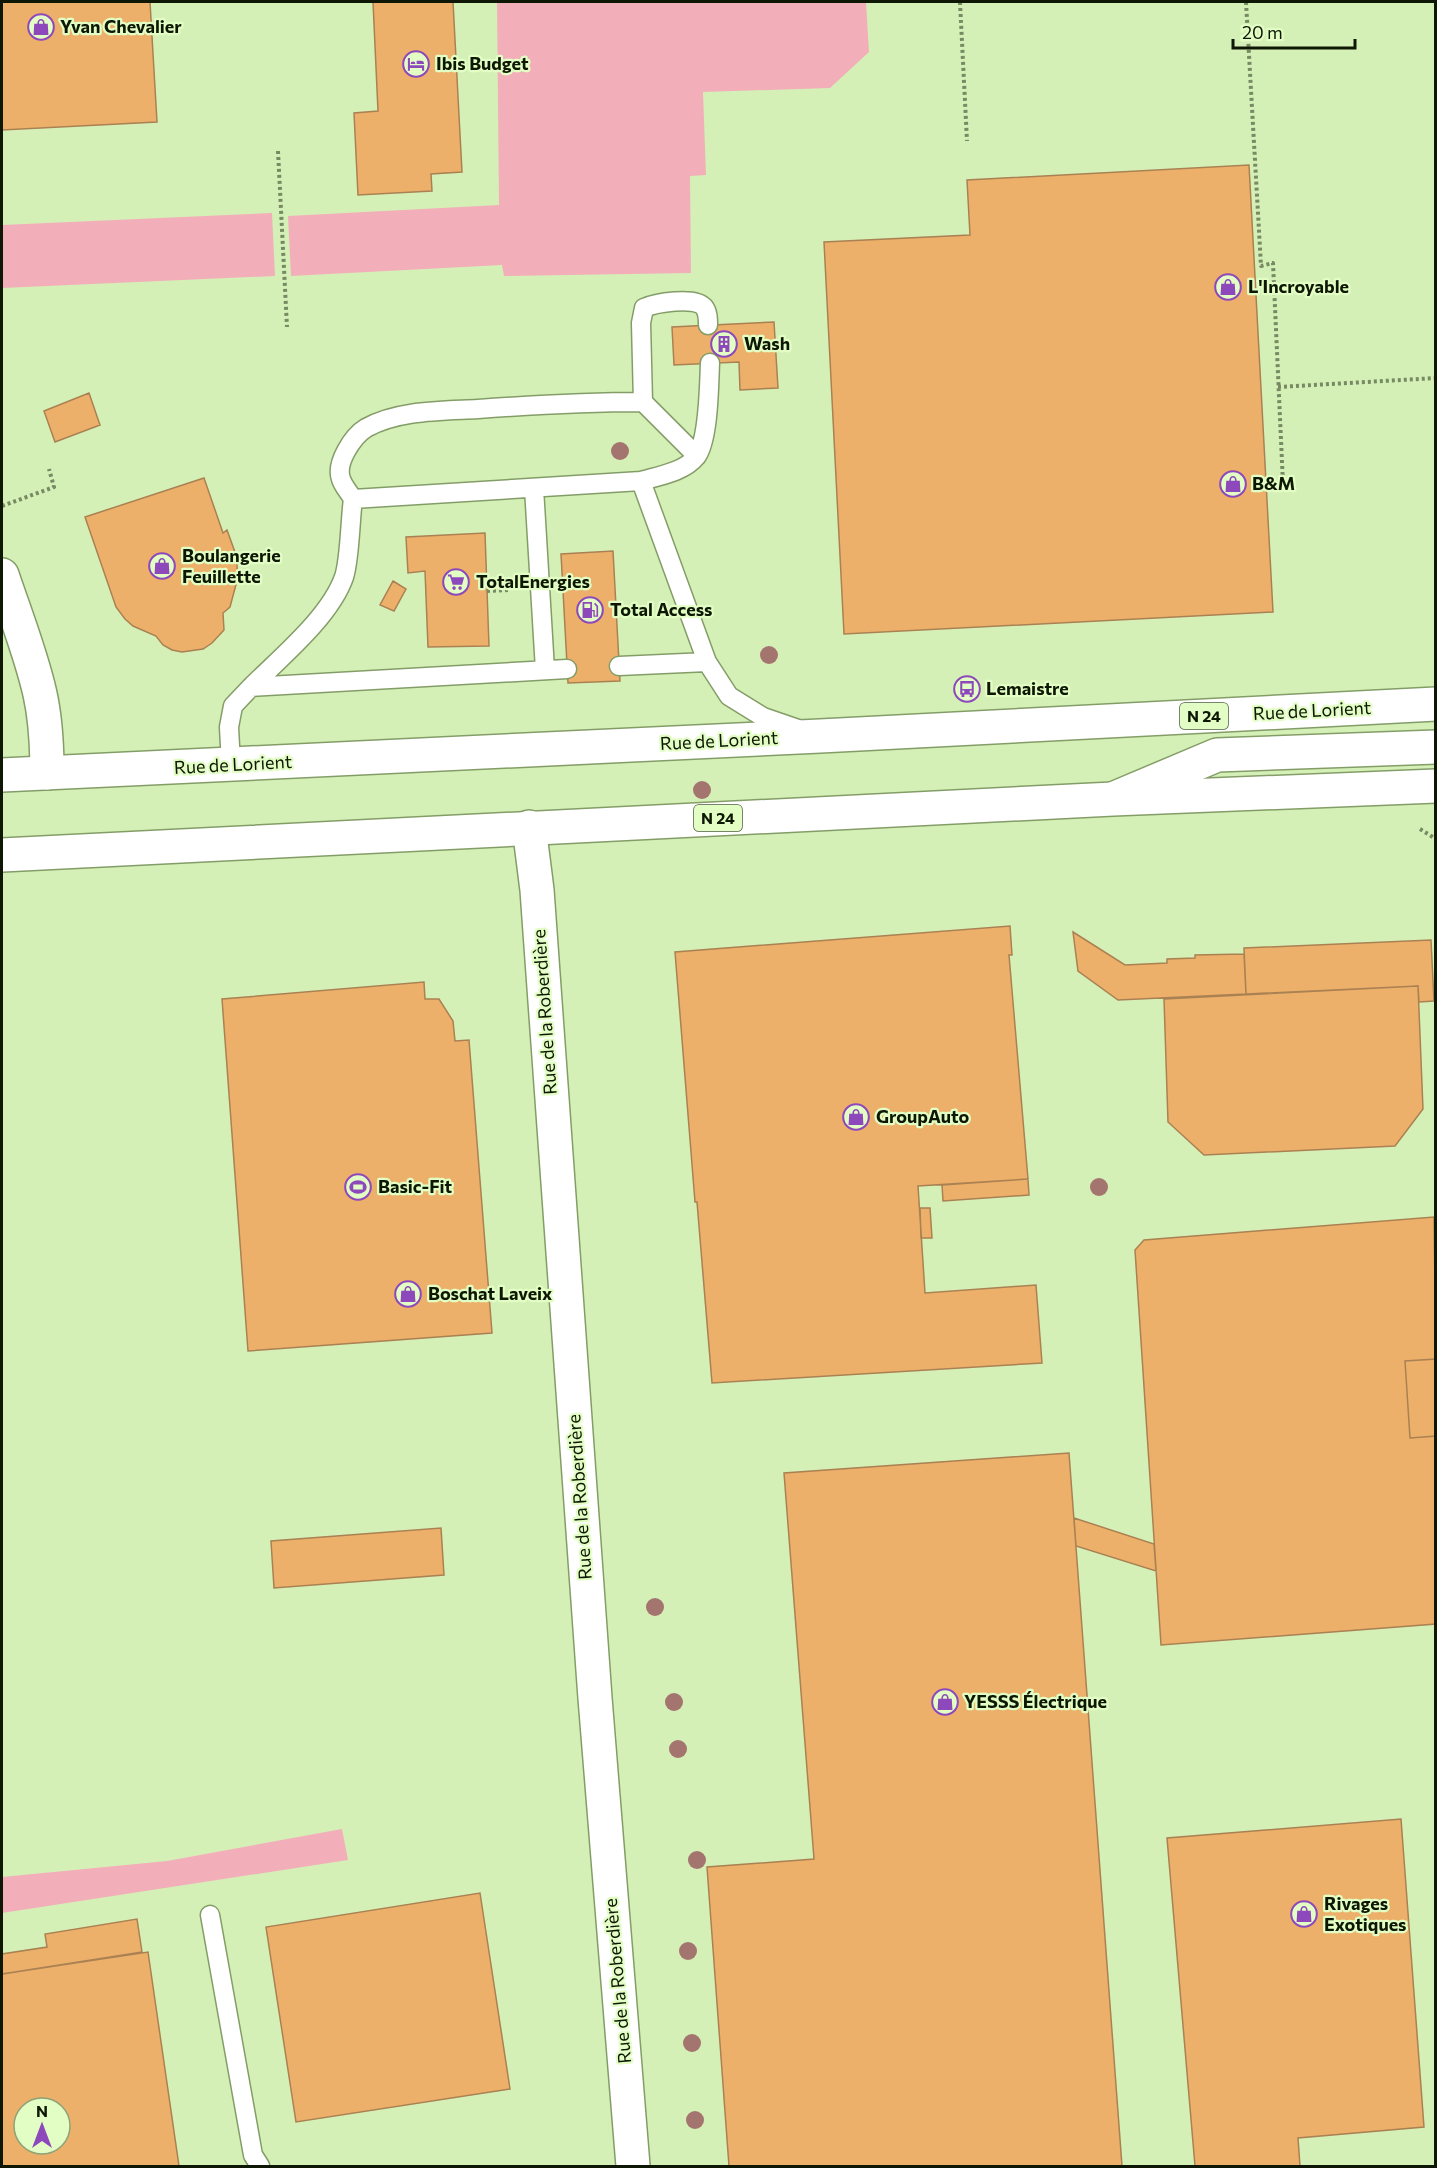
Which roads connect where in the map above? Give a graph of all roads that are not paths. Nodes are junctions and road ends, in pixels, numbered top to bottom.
1 (708, 325) dead end
2 (710, 363) dead end
3 (643, 402) junction
4 (697, 456) junction
5 (641, 481) junction
6 (534, 488) junction
7 (353, 499) junction
8 (2, 575) edge
9 (707, 662) junction
10 (619, 666) dead end
11 (567, 669) dead end
12 (545, 670) junction
13 (251, 687) junction
14 (1436, 704) edge
15 (820, 736) junction
16 (1436, 747) edge
17 (231, 765) junction
18 (47, 773) junction
19 (2, 775) edge
20 (1436, 786) edge
21 (1113, 799) junction
22 (529, 827) junction
23 (2, 855) edge
24 (210, 1915) dead end
25 (260, 2166) edge
26 (633, 2166) edge

1 - 3 lane
2 - 4 lane
3 - 4 lane
3 - 7 lane
4 - 5 lane
5 - 6 lane
5 - 9 lane
6 - 7 lane
6 - 12 lane
7 - 13 lane
8 - 18 main road
9 - 10 lane
9 - 15 lane
11 - 12 lane
12 - 13 lane
13 - 17 lane
14 - 15 main road, Rue de Lorient / N 24
15 - 17 main road, Rue de Lorient / N 24
16 - 21 main road
17 - 18 main road, Rue de Lorient / N 24
18 - 19 main road, Rue de Lorient / N 24
20 - 21 main road, N 24
21 - 22 main road, N 24
22 - 23 main road, N 24
22 - 26 main road, Rue de la Roberdière
24 - 25 lane

